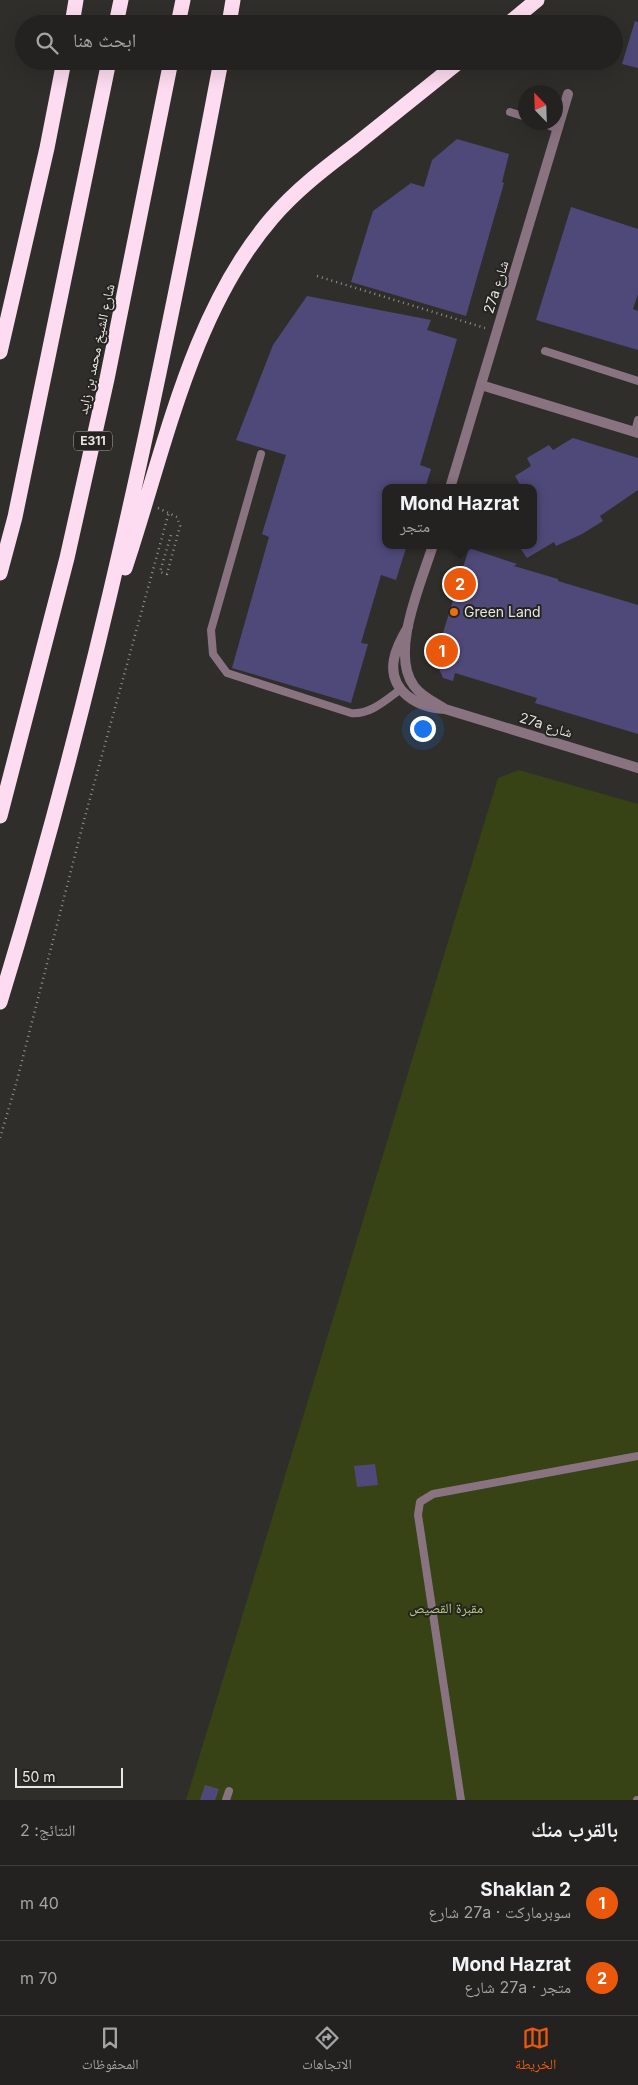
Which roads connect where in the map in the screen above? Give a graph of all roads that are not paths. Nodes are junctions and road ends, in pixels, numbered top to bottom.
1 (76, 0) edge
2 (121, 0) edge
3 (183, 0) edge
4 (233, 0) edge
5 (537, 0) edge
6 (74, 15) edge
7 (118, 15) edge
8 (180, 15) edge
9 (230, 15) edge
10 (519, 15) edge
11 (62, 70) edge
12 (107, 70) edge
13 (168, 70) edge
14 (219, 70) edge
15 (449, 70) edge
16 (568, 94) dead end
17 (510, 112) dead end
18 (563, 112) edge
19 (518, 114) edge
20 (558, 130) edge
21 (545, 351) dead end
22 (0, 352) edge
23 (638, 381) edge
24 (481, 385) junction
25 (638, 420) edge
26 (636, 432) edge
27 (261, 454) dead end
28 (451, 484) edge
29 (432, 549) edge
30 (0, 573) edge
31 (107, 616) junction
32 (408, 627) junction
33 (401, 689) junction
34 (445, 709) junction
35 (638, 768) edge
36 (0, 816) edge
37 (0, 1002) edge
38 (638, 1456) edge
39 (229, 1791) dead end
40 (226, 1800) edge
41 (461, 1800) edge

1 - 6 highway
2 - 7 highway
3 - 8 highway
4 - 9 highway
5 - 10 highway
11 - 22 highway
12 - 30 highway
13 - 36 highway, شارع الشيخ محمد بن زايد / E311
14 - 31 highway
15 - 31 highway
16 - 18 street, 27a شارع
17 - 19 lane
20 - 24 street, 27a شارع
21 - 23 lane
24 - 26 street
24 - 28 street, 27a شارع
25 - 26 lane
27 - 33 lane
29 - 32 street, 27a شارع
31 - 37 highway
32 - 33 street, 27a شارع
32 - 34 street, 27a شارع
33 - 34 street, 27a شارع
34 - 35 street, 27a شارع
38 - 41 lane
39 - 40 lane

